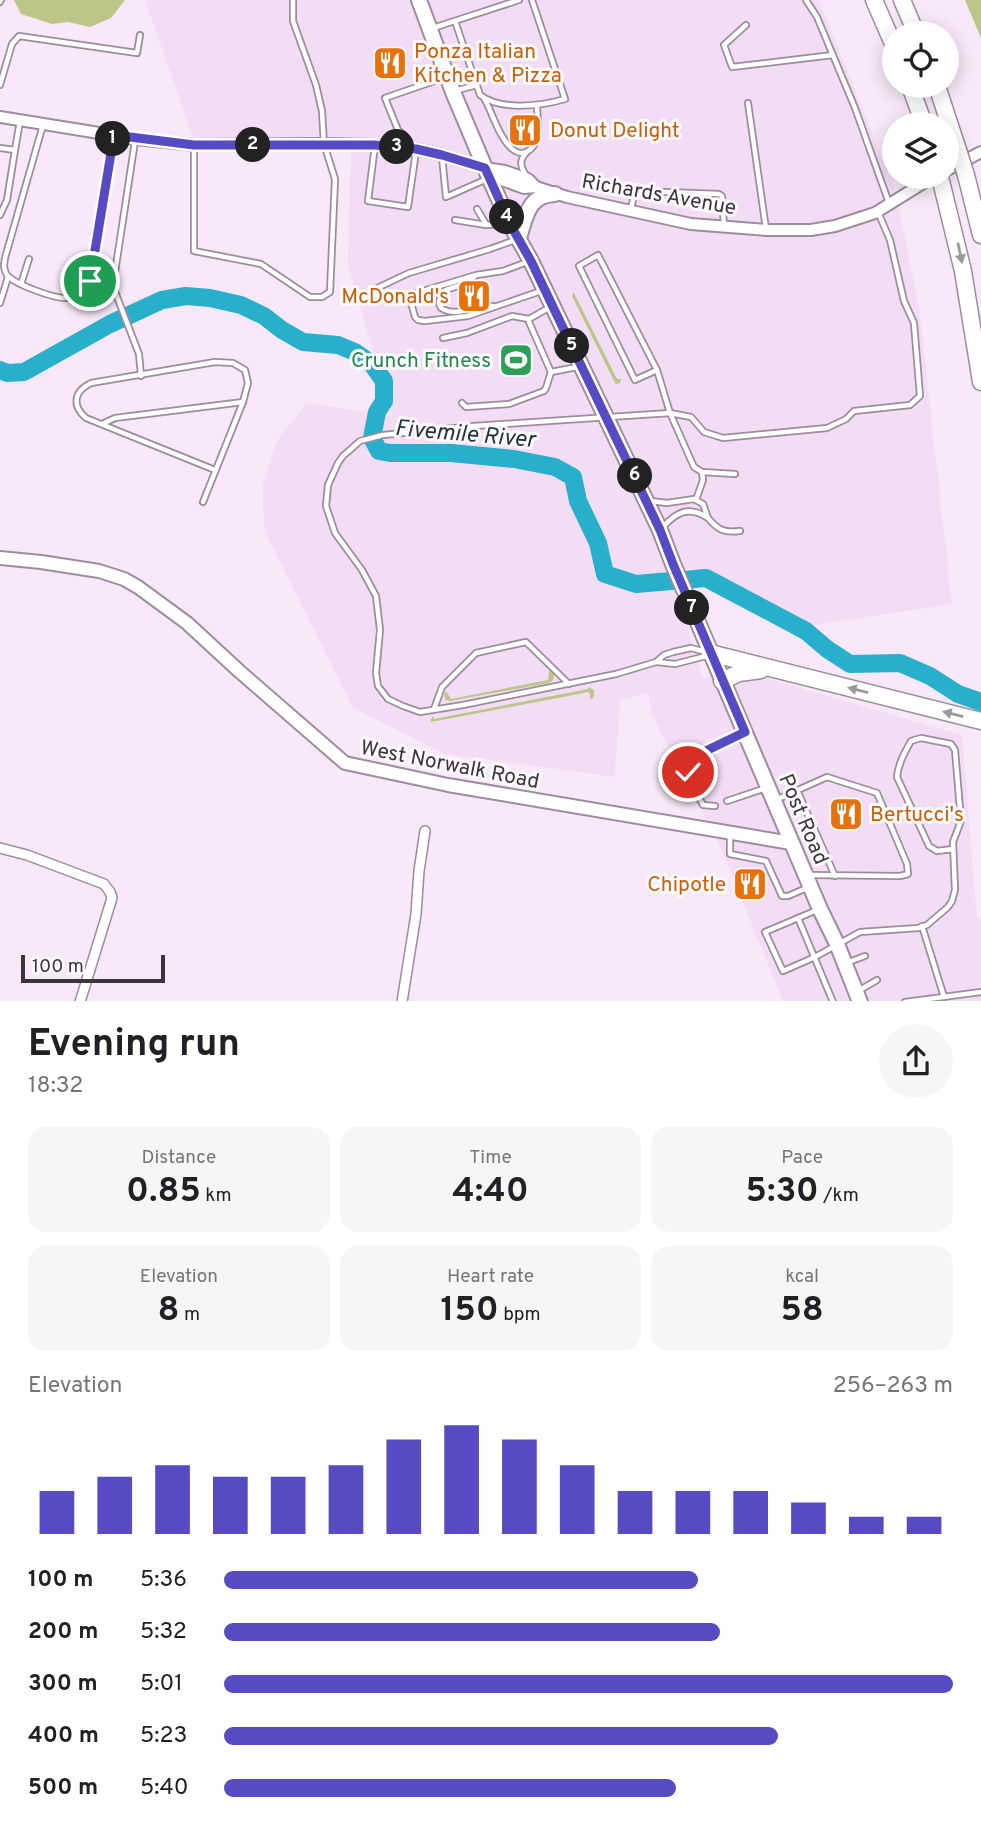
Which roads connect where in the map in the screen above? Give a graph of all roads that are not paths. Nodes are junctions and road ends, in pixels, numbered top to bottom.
1 (293, 0) edge
2 (419, 0) edge
3 (519, 0) edge
4 (532, 0) edge
5 (806, 0) edge
6 (874, 0) edge
7 (902, 0) edge
8 (455, 21) junction
9 (883, 21) edge
10 (911, 21) edge
11 (746, 25) dead end
12 (429, 29) junction
13 (140, 35) dead end
14 (833, 55) junction
15 (447, 76) junction
16 (0, 85) edge
17 (477, 85) junction
18 (453, 92) junction
19 (483, 97) junction
20 (941, 98) edge
21 (748, 103) dead end
22 (537, 105) junction
23 (0, 117) edge
24 (20, 121) junction
25 (43, 125) junction
26 (114, 135) junction
27 (136, 139) junction
28 (324, 144) junction
29 (194, 145) junction
30 (375, 145) junction
31 (0, 148) edge
32 (401, 148) junction
33 (416, 149) junction
34 (15, 150) junction
35 (527, 152) junction
36 (981, 152) edge
37 (442, 155) junction
38 (959, 164) edge
39 (487, 173) junction
40 (532, 183) junction
41 (467, 188) junction
42 (919, 189) edge
43 (941, 189) edge
44 (458, 193) junction
45 (555, 194) junction
46 (472, 197) dead end
47 (462, 202) dead end
48 (889, 203) junction
49 (477, 209) dead end
50 (630, 210) junction
51 (877, 211) junction
52 (467, 214) dead end
53 (0, 215) edge
54 (455, 220) dead end
55 (472, 222) junction
56 (510, 224) junction
57 (486, 225) junction
58 (724, 227) junction
59 (766, 230) junction
60 (981, 235) edge
61 (519, 238) junction
62 (29, 259) dead end
63 (531, 261) junction
64 (476, 275) junction
65 (8, 277) junction
66 (20, 284) junction
67 (375, 289) dead end
68 (545, 290) junction
69 (0, 303) edge
70 (497, 306) junction
71 (552, 306) junction
72 (530, 319) junction
73 (443, 338) dead end
74 (582, 366) junction
75 (657, 370) junction
76 (551, 372) junction
77 (141, 376) junction
78 (981, 382) edge
79 (243, 402) junction
80 (461, 403) dead end
81 (670, 413) junction
82 (606, 416) junction
83 (101, 424) junction
84 (215, 470) junction
85 (702, 472) junction
86 (735, 474) dead end
87 (646, 500) junction
88 (696, 500) junction
89 (202, 502) dead end
90 (708, 518) junction
91 (660, 530) junction
92 (740, 531) dead end
93 (0, 558) edge
94 (710, 653) junction
95 (656, 662) junction
96 (791, 673) junction
97 (722, 681) junction
98 (569, 684) junction
99 (434, 710) junction
100 (981, 721) edge
101 (745, 732) junction
102 (797, 790) junction
103 (771, 794) junction
104 (727, 801) dead end
105 (715, 806) dead end
106 (425, 831) dead end
107 (730, 833) junction
108 (791, 844) junction
109 (0, 848) edge
110 (953, 849) junction
111 (835, 876) junction
112 (808, 881) junction
113 (820, 909) junction
114 (798, 918) junction
115 (922, 926) junction
116 (837, 944) junction
117 (865, 956) dead end
118 (815, 957) junction
119 (845, 964) junction
120 (877, 980) dead end
121 (981, 992) edge
122 (944, 996) junction
123 (858, 997) edge
124 (80, 1001) edge
125 (402, 1001) edge
126 (833, 1001) edge
127 (912, 1001) edge

1 - 28 lane
2 - 12 main road, Post Road
3 - 8 lane
4 - 22 lane
5 - 14 lane
6 - 9 highway
7 - 10 highway
8 - 12 lane
8 - 17 lane
11 - 14 lane
12 - 15 main road, Post Road
13 - 16 lane
14 - 48 lane
15 - 18 main road, Post Road
15 - 32 lane
17 - 18 lane
17 - 19 lane
18 - 39 main road, Post Road
19 - 22 lane
19 - 35 lane
20 - 60 highway, bridge
21 - 59 lane
22 - 35 lane
23 - 24 street, Richards Avenue
24 - 25 street, Richards Avenue
24 - 34 lane
25 - 26 street, Richards Avenue
25 - 65 lane
26 - 27 street, Richards Avenue
26 - 66 lane
27 - 29 street, Richards Avenue
27 - 77 lane
28 - 29 street, Richards Avenue
28 - 29 lane
28 - 30 street, Richards Avenue
30 - 32 street, Richards Avenue
30 - 33 lane
31 - 34 lane
32 - 33 street, Richards Avenue
33 - 37 street, Richards Avenue
34 - 53 lane
35 - 40 lane
36 - 38 street
37 - 39 street, Richards Avenue
37 - 44 lane
39 - 40 street, Richards Avenue
39 - 41 lane
39 - 56 main road, Post Road
40 - 45 street, Richards Avenue
41 - 44 lane
41 - 46 lane
42 - 48 street, Richards Avenue
43 -> 78 highway
44 - 47 lane
45 - 50 street, Richards Avenue
45 - 61 main road
48 - 51 street, Richards Avenue
49 - 57 lane
50 - 58 street, Richards Avenue
50 - 58 lane
51 - 59 street, Richards Avenue
51 - 81 lane
52 - 55 lane
54 - 55 lane
55 - 57 lane
56 - 57 lane
56 - 61 main road, Post Road
58 - 59 street, Richards Avenue
61 - 63 main road, Post Road
61 - 67 lane
62 - 66 lane
63 - 64 lane
63 - 68 main road, Post Road
64 - 70 lane
64 - 70 lane
65 - 66 lane
65 - 69 lane
68 - 70 lane
68 - 71 main road, Post Road
71 - 72 lane
71 - 74 main road, Post Road
72 - 73 lane
72 - 76 lane
74 - 76 lane
74 - 82 main road, Post Road
75 - 75 lane
75 - 81 lane
76 - 80 lane
77 - 79 lane
77 - 83 lane
79 - 83 lane
79 - 84 lane
81 - 82 lane
81 - 85 lane
82 - 87 main road, Post Road
82 - 99 lane
83 - 84 lane
84 - 89 lane
85 - 86 lane
85 - 88 lane
87 - 88 lane
87 - 91 main road, Post Road
88 - 90 lane
90 - 91 lane
90 - 92 lane
91 - 94 main road, Post Road
93 - 107 main road, West Norwalk Road
94 - 95 lane
94 - 95 lane
94 - 96 highway
94 - 97 main road, Post Road
95 - 98 lane
96 - 97 highway
100 -> 96 highway
97 - 101 main road, Post Road
98 - 99 lane
98 - 99 lane
101 - 103 main road, Post Road
101 - 105 lane
102 - 103 lane
102 - 111 lane
102 - 111 lane
103 - 104 lane
103 - 108 main road, Post Road
106 - 125 street
107 - 108 main road, West Norwalk Road
107 - 112 lane
108 - 112 main road, Post Road
109 - 124 street
110 - 110 lane
110 - 115 lane
111 - 112 lane
112 - 113 main road, Post Road
113 - 114 lane
113 - 116 main road, Post Road
114 - 118 lane
114 - 118 lane
115 - 116 lane
115 - 122 lane
116 - 118 lane
116 - 119 main road, Post Road
117 - 119 lane
118 - 126 lane
119 - 123 main road, Post Road
120 - 123 lane
121 - 122 lane
122 - 127 lane

